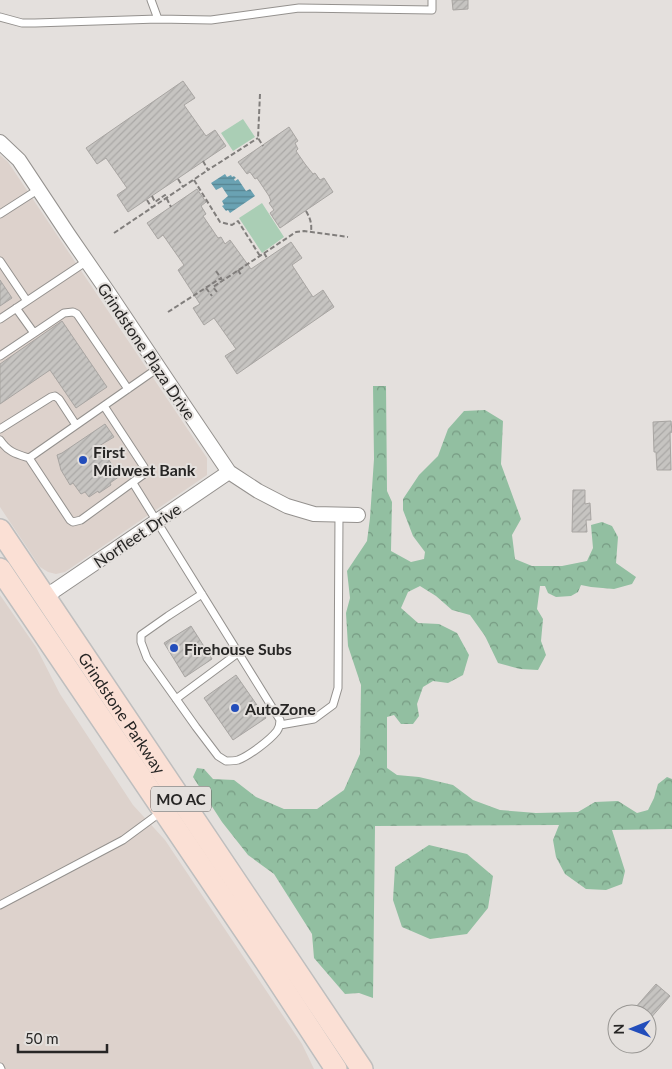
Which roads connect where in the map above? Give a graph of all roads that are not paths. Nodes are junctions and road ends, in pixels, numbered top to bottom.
1 (151, 0) edge
2 (432, 0) edge
3 (0, 17) edge
4 (158, 19) junction
5 (0, 142) edge
6 (38, 189) junction
7 (0, 214) edge
8 (0, 261) edge
9 (87, 261) junction
10 (27, 301) junction
11 (16, 308) junction
12 (0, 319) edge
13 (34, 333) junction
14 (0, 356) edge
15 (158, 368) junction
16 (128, 389) junction
17 (104, 406) junction
18 (76, 426) junction
19 (0, 429) edge
20 (0, 440) edge
21 (29, 458) junction
22 (229, 472) junction
23 (133, 483) junction
24 (339, 515) junction
25 (358, 515) dead end
26 (157, 521) junction
27 (0, 530) edge
28 (0, 569) edge
29 (202, 594) junction
30 (45, 597) junction
31 (238, 653) junction
32 (176, 699) junction
33 (280, 725) junction
34 (163, 811) junction
35 (0, 905) edge
36 (336, 1069) edge
37 (362, 1069) edge

1 - 4 lane
2 - 4 lane
3 - 4 lane
5 - 6 street, Grindstone Plaza Drive
6 - 7 lane
6 - 9 street, Grindstone Plaza Drive
8 - 10 lane
9 - 10 lane
9 - 15 street, Grindstone Plaza Drive
10 - 11 lane
11 - 12 lane
11 - 13 lane
13 - 14 lane
13 - 16 lane
15 - 16 lane
15 - 22 street, Grindstone Plaza Drive
16 - 17 lane
17 - 18 lane
17 - 23 lane
18 - 19 lane
18 - 21 lane
20 - 21 lane
21 - 23 lane
22 - 24 street, Grindstone Plaza Drive
22 - 26 street, Norfleet Drive
23 - 26 lane
24 - 25 street, Grindstone Plaza Drive
24 - 33 lane
26 - 29 lane
26 - 30 street, Norfleet Drive
27 - 30 main road, Grindstone Parkway / MO AC
28 - 34 main road, Grindstone Parkway / MO AC
29 - 31 lane
29 - 32 lane
30 - 37 main road, Grindstone Parkway / MO AC
31 - 32 lane
31 - 33 lane
32 - 33 lane
34 - 35 lane
34 - 36 main road, Grindstone Parkway / MO AC

